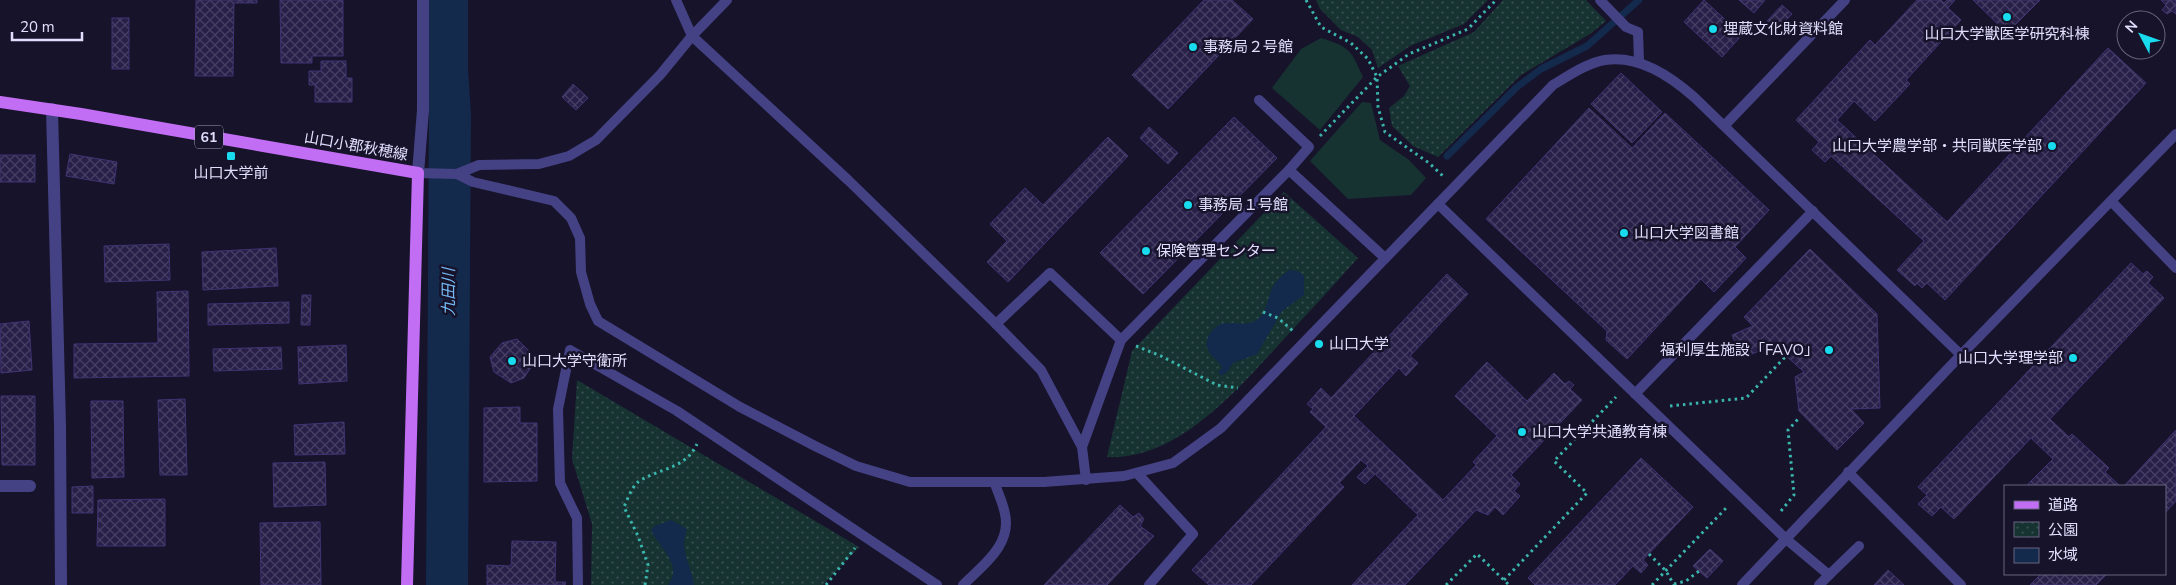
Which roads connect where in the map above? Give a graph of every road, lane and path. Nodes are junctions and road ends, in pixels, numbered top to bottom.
1 (423, 0) edge
2 (676, 0) edge
3 (727, 0) edge
4 (1306, 0) edge
5 (1496, 0) edge
6 (1600, 0) edge
7 (1845, 0) edge
8 (692, 36) junction
9 (1639, 62) junction
10 (1377, 77) junction
11 (1259, 100) dead end
12 (0, 102) edge
13 (52, 110) junction
14 (1725, 125) junction
15 (2176, 134) edge
16 (1309, 147) junction
17 (1289, 170) junction
18 (418, 173) junction
19 (457, 174) junction
20 (1455, 187) junction
21 (2112, 202) junction
22 (1438, 204) junction
23 (1813, 211) junction
24 (1386, 258) junction
25 (2176, 268) edge
26 (1263, 312) dead end
27 (1278, 318) dead end
28 (996, 324) junction
29 (1121, 340) junction
30 (1960, 355) junction
31 (1786, 356) dead end
32 (1627, 386) junction
33 (1635, 394) junction
34 (1252, 396) junction
35 (1656, 413) junction
36 (1799, 418) dead end
37 (704, 429) junction
38 (1082, 447) junction
39 (1137, 472) junction
40 (1848, 472) junction
41 (1086, 480) junction
42 (995, 484) junction
43 (0, 486) edge
44 (30, 486) dead end
45 (1739, 494) junction
46 (1771, 524) junction
47 (864, 536) junction
48 (1786, 539) junction
49 (1859, 546) dead end
50 (1649, 554) dead end
51 (1666, 571) junction
52 (1699, 571) dead end
53 (1829, 575) junction
54 (1504, 580) junction
55 (1674, 584) edge
56 (61, 585) edge
57 (407, 585) edge
58 (578, 585) edge
59 (645, 585) edge
60 (826, 585) edge
61 (937, 585) edge
62 (963, 585) edge
63 (1148, 585) edge
64 (1446, 585) edge
65 (1509, 585) edge
66 (1652, 585) edge
67 (1742, 585) edge
68 (1819, 585) edge
69 (1961, 585) edge

1 - 18 street
2 - 8 lane
3 - 8 lane
4 - 10 path
5 - 10 path
6 - 9 lane
7 - 14 lane
8 - 19 lane
8 - 28 lane
9 - 14 lane
9 - 20 lane
10 - 16 path
10 - 20 path
11 - 16 lane
12 - 13 main road, 山口小郡秋穂線 / 61
13 - 18 main road, 山口小郡秋穂線 / 61
13 - 56 street
14 - 23 lane
15 - 21 lane
16 - 17 lane
17 - 24 lane
17 - 29 lane
18 - 19 lane
18 - 57 main road, 山口小郡秋穂線
19 - 42 lane
20 - 22 lane
21 - 25 lane
21 - 30 lane
22 - 24 lane
22 - 32 lane
23 - 30 lane
23 - 33 lane
24 - 34 lane
26 - 27 path
28 - 29 lane
28 - 38 lane
29 - 34 path
29 - 38 lane
30 - 40 lane
31 - 35 path
32 - 33 lane
32 - 54 path
33 - 35 lane
34 - 39 lane
35 - 45 lane
36 - 46 path
37 - 47 lane
37 - 58 lane
37 - 59 path
38 - 41 lane
39 - 41 lane
39 - 63 lane
40 - 48 lane
40 - 69 lane
41 - 42 lane
42 - 62 lane
43 - 44 street
45 - 46 lane
45 - 51 path
46 - 48 lane
47 - 60 path
47 - 61 lane
48 - 53 lane
48 - 67 lane
49 - 53 lane
50 - 51 path
51 - 55 path
51 - 66 path
52 - 55 path
53 - 68 lane
54 - 64 path
54 - 65 path

